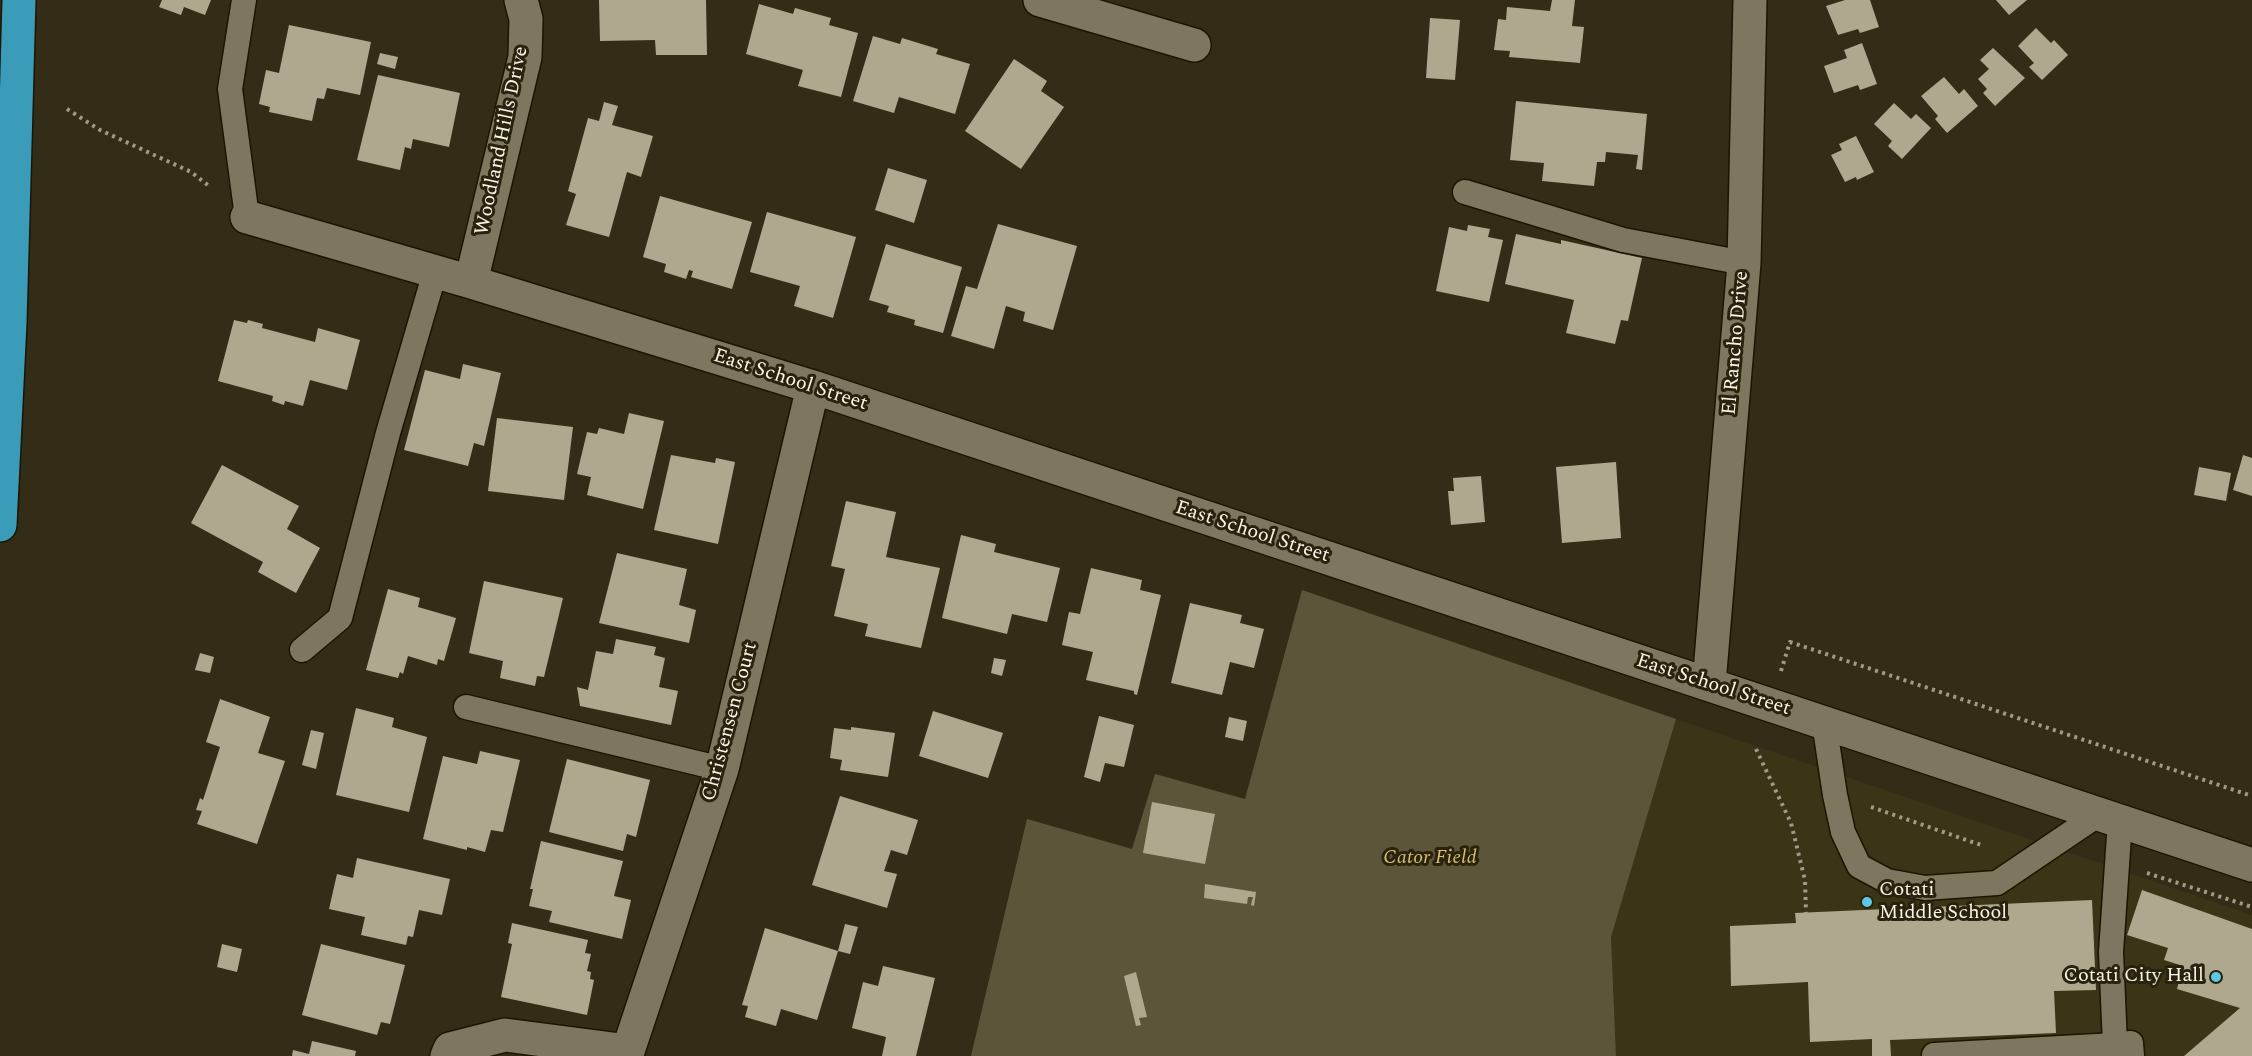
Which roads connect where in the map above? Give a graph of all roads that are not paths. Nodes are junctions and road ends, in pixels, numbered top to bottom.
1 (19, 0) edge
2 (244, 0) edge
3 (521, 0) edge
4 (1040, 0) edge
5 (1750, 0) edge
6 (1194, 45) dead end
7 (1466, 192) dead end
8 (247, 217) joint
9 (1744, 263) junction
10 (435, 272) junction
11 (471, 282) junction
12 (813, 387) junction
13 (0, 525) edge
14 (302, 650) dead end
15 (1709, 684) junction
16 (466, 707) dead end
17 (1824, 722) junction
18 (722, 769) junction
19 (2109, 817) junction
20 (2252, 865) edge
21 (2123, 1051) edge
22 (630, 1054) edge
23 (1934, 1055) edge
24 (447, 1056) edge

1 - 13 highway
2 - 8 lane
3 - 11 street, Woodland Hills Drive
4 - 6 street
5 - 9 street, El Rancho Drive
7 - 9 lane
8 - 10 street, East School Street
9 - 15 street, El Rancho Drive
10 - 11 street, East School Street
10 - 14 lane
11 - 12 street, East School Street
12 - 15 street, East School Street
12 - 18 street, Christensen Court
15 - 17 street, East School Street
16 - 18 lane
17 - 19 street, East School Street
17 - 19 lane
18 - 22 street, Christensen Court
19 - 20 street, East School Street
19 - 21 lane
21 - 23 lane
22 - 24 street, Christensen Court

